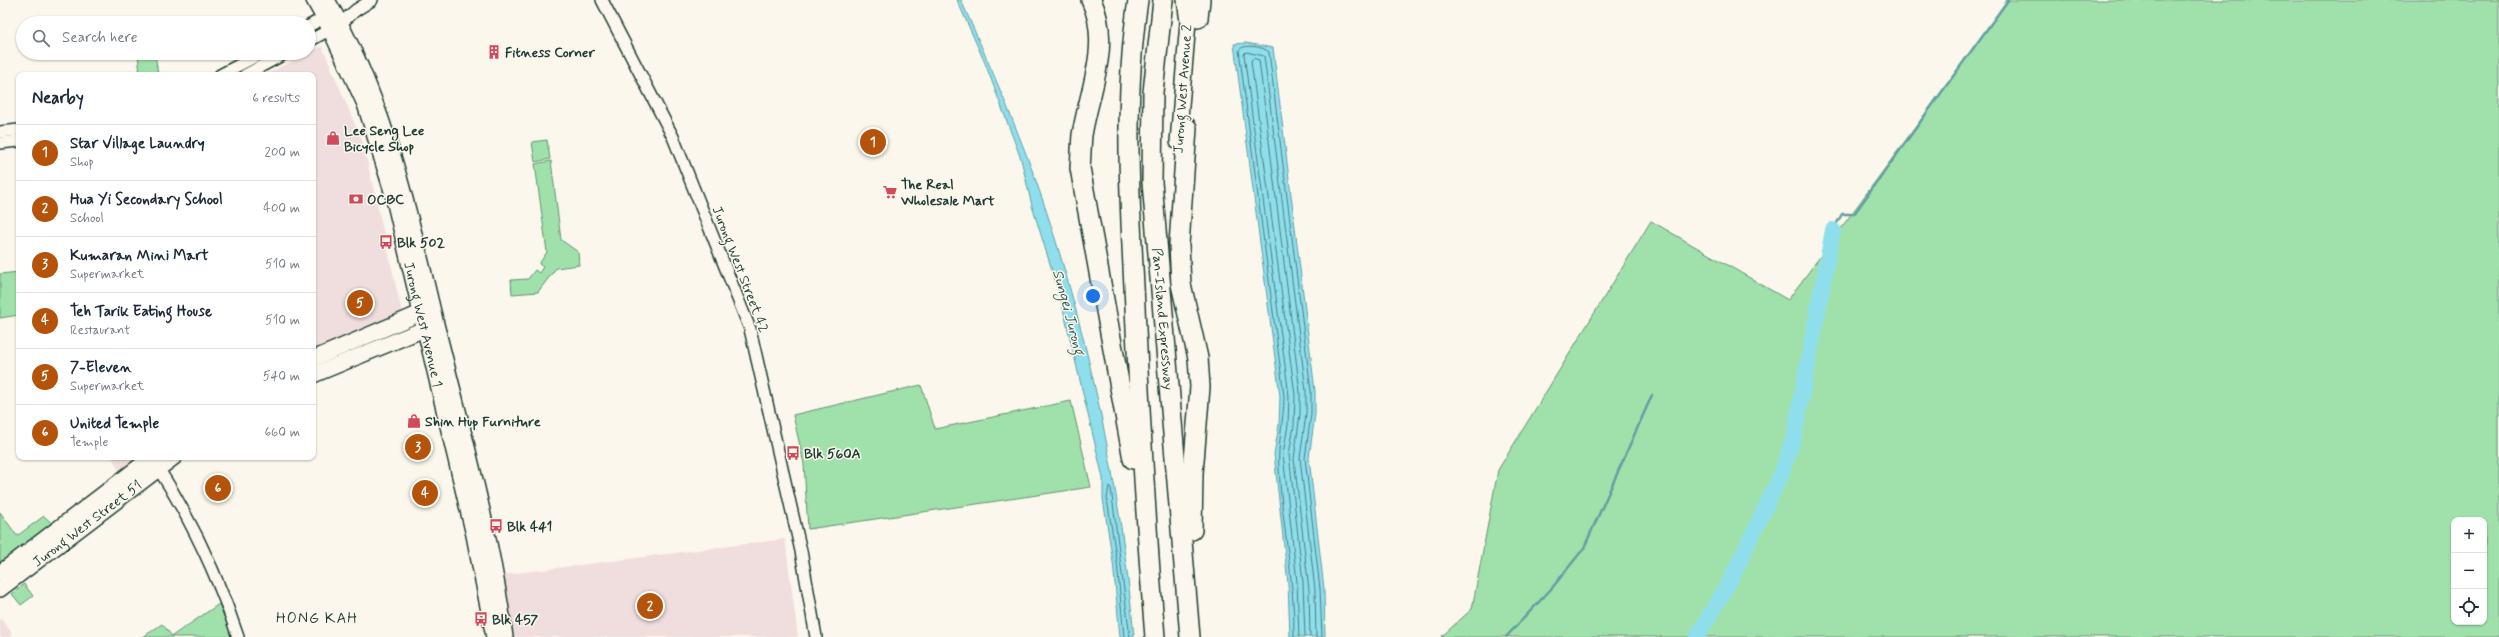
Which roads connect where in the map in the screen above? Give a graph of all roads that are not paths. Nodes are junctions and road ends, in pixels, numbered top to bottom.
1 (314, 0) edge
2 (372, 0) edge
3 (602, 0) edge
4 (1090, 0) edge
5 (1138, 0) edge
6 (1163, 0) edge
7 (1185, 0) edge
8 (1198, 6) edge
9 (331, 17) edge
10 (316, 23) edge
11 (316, 33) edge
12 (249, 60) edge
13 (273, 60) edge
14 (226, 72) edge
15 (251, 72) edge
16 (1187, 128) joint
17 (16, 130) edge
18 (0, 132) edge
19 (16, 141) edge
20 (0, 143) edge
21 (1183, 177) junction
22 (426, 310) junction
23 (430, 326) junction
24 (316, 358) edge
25 (316, 374) edge
26 (154, 461) edge
27 (1146, 521) junction
28 (0, 573) edge
29 (1186, 584) junction
30 (0, 589) edge
31 (238, 637) edge
32 (494, 637) edge
33 (505, 637) edge
34 (816, 637) edge
35 (1155, 637) edge
36 (1190, 637) edge

1 - 9 street, Jurong West Avenue 1
2 - 9 street
3 - 34 street, Jurong West Street 42
4 - 27 highway
5 - 27 highway, Pan-Island Expressway
6 - 29 highway, Pan-Island Expressway
7 - 21 street, Jurong West Avenue 2
8 - 16 street, Jurong West Avenue 2
9 - 10 street
9 - 11 street
9 - 22 street, Jurong West Avenue 1
12 - 14 street
13 - 15 street
16 - 21 highway
17 - 18 street
19 - 20 street
21 - 29 highway
22 - 23 street, Jurong West Avenue 1
22 - 24 street
23 - 25 street
23 - 32 street, Jurong West Avenue 1
23 - 33 street, Jurong West Avenue 1
26 - 28 street, Jurong West Street 51
26 - 30 street, Jurong West Street 51
26 - 31 street
27 - 35 highway, Pan-Island Expressway
29 - 36 highway, Pan-Island Expressway

